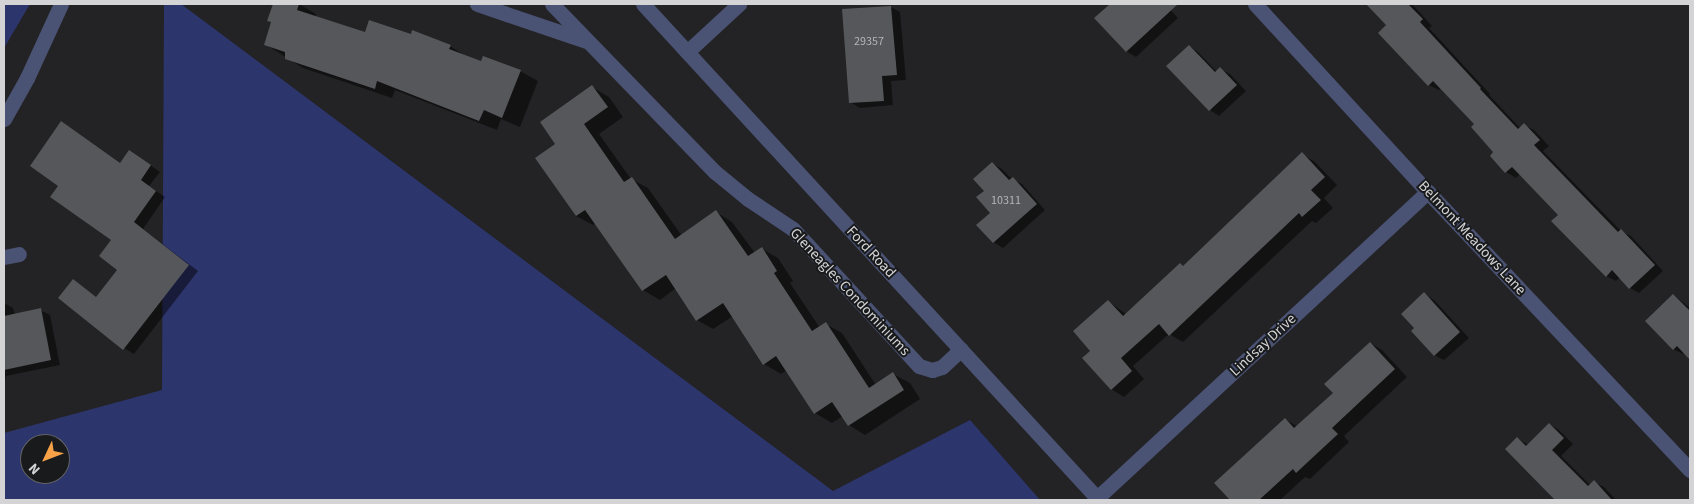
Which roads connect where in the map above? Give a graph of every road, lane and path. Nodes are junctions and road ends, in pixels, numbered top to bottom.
1 (61, 4) edge
2 (477, 4) edge
3 (552, 4) edge
4 (643, 4) edge
5 (739, 4) edge
6 (1255, 4) edge
7 (590, 43) junction
8 (687, 52) junction
9 (4, 119) edge
10 (1428, 192) junction
11 (961, 349) junction
12 (1690, 470) edge
13 (1098, 499) edge

1 - 9 street
2 - 7 street, Gleneagles Condominiums
3 - 7 street, Gleneagles Condominiums
4 - 8 street, Ford Road
5 - 8 street
6 - 10 street, Belmont Meadows Lane
7 - 11 street, Gleneagles Condominiums
8 - 11 street, Ford Road
10 - 12 street, Belmont Meadows Lane
10 - 13 street, Lindsay Drive
11 - 13 street, Ford Road

